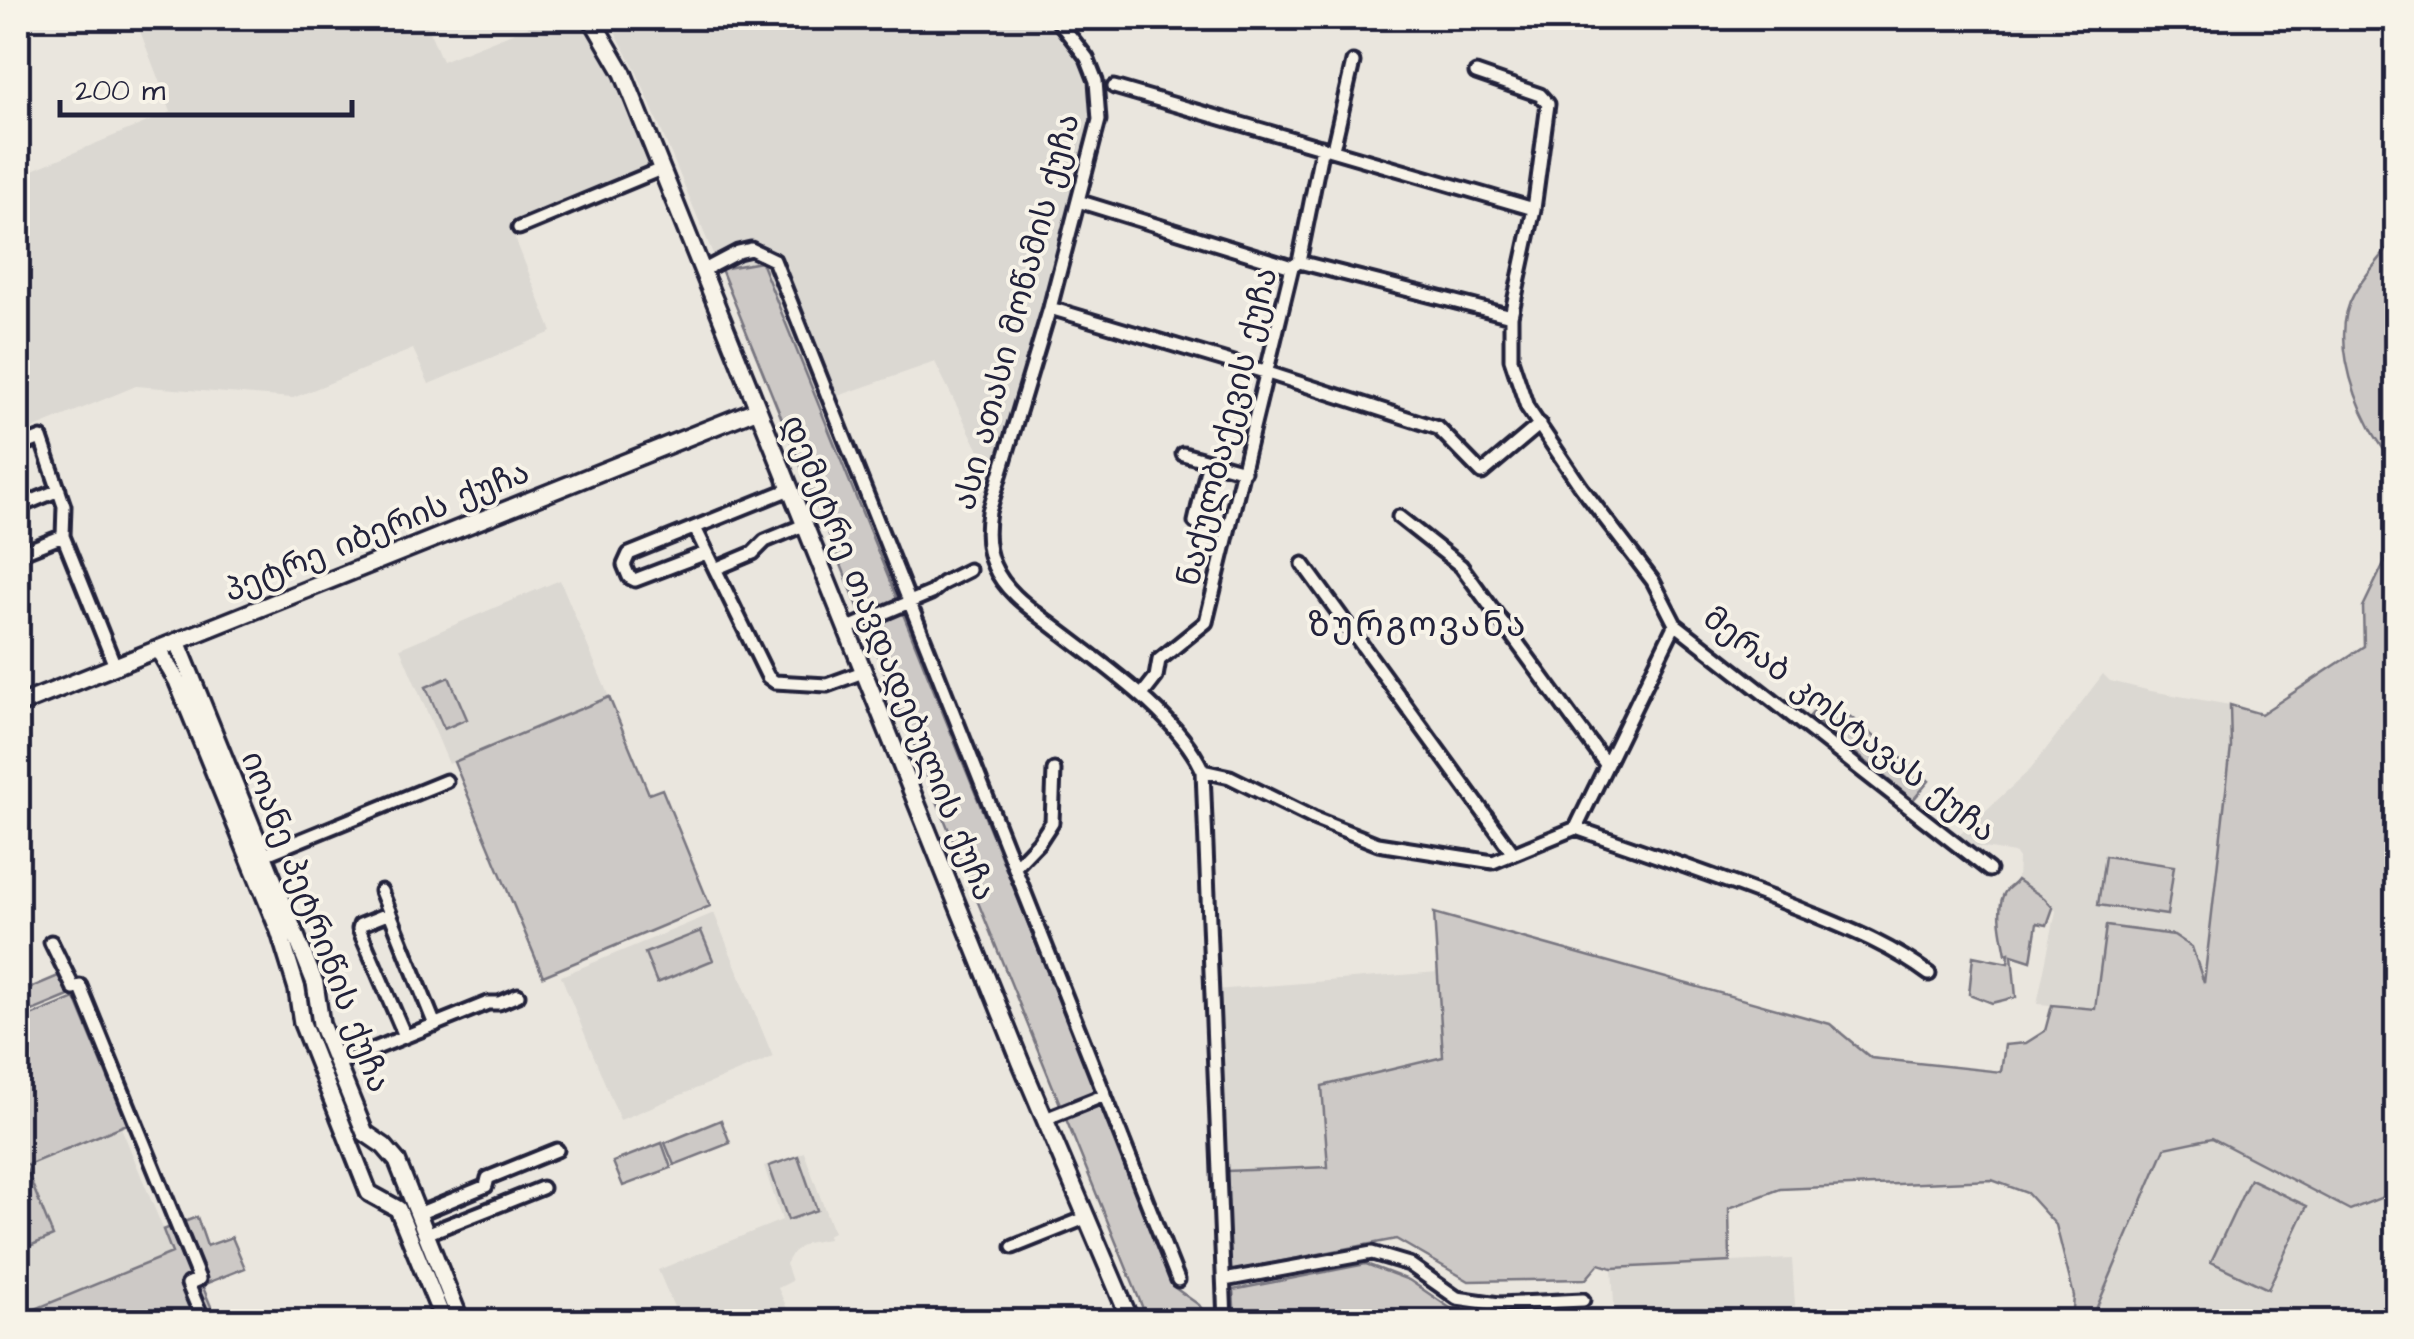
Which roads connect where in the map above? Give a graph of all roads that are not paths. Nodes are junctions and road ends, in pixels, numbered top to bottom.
1 (591, 18) edge
2 (1056, 18) edge
3 (1353, 62) dead end
4 (1476, 73) dead end
5 (1114, 87) dead end
6 (1327, 148) junction
7 (662, 170) junction
8 (1078, 201) junction
9 (1534, 210) junction
10 (519, 228) dead end
11 (1295, 264) junction
12 (702, 271) junction
13 (1050, 308) junction
14 (1511, 316) junction
15 (1268, 373) junction
16 (758, 409) junction
17 (1540, 424) junction
18 (18, 447) edge
19 (1182, 454) dead end
20 (1209, 462) junction
21 (1244, 471) junction
22 (790, 489) junction
23 (59, 490) junction
24 (18, 507) edge
25 (1398, 517) dead end
26 (1194, 522) dead end
27 (804, 525) junction
28 (695, 528) junction
29 (64, 536) junction
30 (706, 552) junction
31 (18, 554) edge
32 (1303, 564) dead end
33 (715, 569) junction
34 (969, 570) dead end
35 (910, 602) junction
36 (1675, 624) junction
37 (846, 629) junction
38 (178, 641) junction
39 (158, 649) junction
40 (115, 666) junction
41 (864, 672) junction
42 (1142, 696) junction
43 (18, 705) edge
44 (1605, 762) junction
45 (1054, 770) dead end
46 (1203, 771) junction
47 (446, 781) dead end
48 (1576, 828) junction
49 (249, 837) junction
50 (1513, 853) junction
51 (264, 856) junction
52 (1015, 868) junction
53 (1989, 870) dead end
54 (381, 891) dead end
55 (390, 913) junction
56 (286, 929) junction
57 (51, 942) dead end
58 (300, 944) junction
59 (282, 950) junction
60 (1929, 974) dead end
61 (316, 990) junction
62 (518, 995) dead end
63 (298, 997) junction
64 (435, 1025) junction
65 (404, 1036) junction
66 (337, 1064) junction
67 (1105, 1095) junction
68 (1045, 1119) junction
69 (557, 1150) dead end
70 (542, 1188) dead end
71 (409, 1204) junction
72 (1088, 1217) junction
73 (426, 1234) junction
74 (1013, 1247) dead end
75 (1178, 1280) dead end
76 (1224, 1280) junction
77 (443, 1298) junction
78 (1583, 1300) dead end
79 (204, 1322) edge
80 (444, 1322) edge
81 (461, 1322) edge
82 (1130, 1322) edge
83 (1225, 1322) edge

1 - 7 street, დემეტრე თავდადებულის ქუჩა
2 - 8 street, ასი ათასი მოწამის ქუჩა
3 - 6 street, ნაქულბაქევის ქუჩა
4 - 9 street
5 - 6 street
6 - 9 street
6 - 11 street, ნაქულბაქევის ქუჩა
7 - 10 street
7 - 12 street, დემეტრე თავდადებულის ქუჩა
8 - 11 street
8 - 13 street, ასი ათასი მოწამის ქუჩა
9 - 14 street
11 - 14 street
11 - 15 street, ნაქულბაქევის ქუჩა
12 - 16 street, დემეტრე თავდადებულის ქუჩა
12 - 35 street, დემეტრე თავდადებულის ქუჩა
13 - 15 street
13 - 42 street, ასი ათასი მოწამის ქუჩა
14 - 17 street
15 - 17 street
15 - 21 street, ნაქულბაქევის ქუჩა
16 - 22 street, დემეტრე თავდადებულის ქუჩა
16 - 38 street, პეტრე იბერის ქუჩა
17 - 36 street
18 - 23 street
19 - 20 street
20 - 21 street
20 - 26 street
21 - 42 street, ნაქულბაქევის ქუჩა
22 - 27 street, დემეტრე თავდადებულის ქუჩა
22 - 28 street
23 - 24 street
23 - 29 street
25 - 44 street
27 - 33 street
27 - 37 street, დემეტრე თავდადებულის ქუჩა
28 - 30 street
28 - 30 street
29 - 31 street
29 - 40 street
30 - 33 street
32 - 50 street
33 - 41 street
34 - 35 street
35 - 37 street
35 - 52 street, დემეტრე თავდადებულის ქუჩა
36 - 44 street
36 - 53 street, მერაბ კოსტავას ქუჩა
37 - 41 street, დემეტრე თავდადებულის ქუჩა
38 - 39 street, პეტრე იბერის ქუჩა
38 - 49 street, იოანე პეტრიწის ქუჩა
39 - 40 street, პეტრე იბერის ქუჩა
39 - 49 street, იოანე პეტრიწის ქუჩა
40 - 43 street, პეტრე იბერის ქუჩა
41 - 68 street, დემეტრე თავდადებულის ქუჩა
42 - 46 street, ასი ათასი მოწამის ქუჩა
44 - 48 street
45 - 52 street
46 - 50 street
46 - 76 street
47 - 51 street
48 - 50 street
48 - 60 street
49 - 51 street, იოანე პეტრიწის ქუჩა
49 - 56 street, იოანე პეტრიწის ქუჩა
51 - 56 street, იოანე პეტრიწის ქუჩა
52 - 67 street, დემეტრე თავდადებულის ქუჩა
54 - 55 street
55 - 64 street
55 - 65 street
56 - 58 street, იოანე პეტრიწის ქუჩა
56 - 59 street, იოანე პეტრიწის ქუჩა
57 - 79 street
58 - 59 street
58 - 61 street, იოანე პეტრიწის ქუჩა
59 - 63 street, იოანე პეტრიწის ქუჩა
61 - 63 street
61 - 66 street, იოანე პეტრიწის ქუჩა
62 - 64 street
63 - 71 street, იოანე პეტრიწის ქუჩა
64 - 65 street
65 - 66 street
66 - 71 street, იოანე პეტრიწის ქუჩა
67 - 68 street
67 - 75 street, დემეტრე თავდადებულის ქუჩა
68 - 72 street, დემეტრე თავდადებულის ქუჩა
69 - 71 street
70 - 73 street
71 - 73 street, იოანე პეტრიწის ქუჩა
71 - 77 street, იოანე პეტრიწის ქუჩა
72 - 74 street
72 - 82 street, დემეტრე თავდადებულის ქუჩა
73 - 77 street, იოანე პეტრიწის ქუჩა
76 - 78 street
76 - 83 street
77 - 80 street, იოანე პეტრიწის ქუჩა
77 - 81 street, იოანე პეტრიწის ქუჩა

